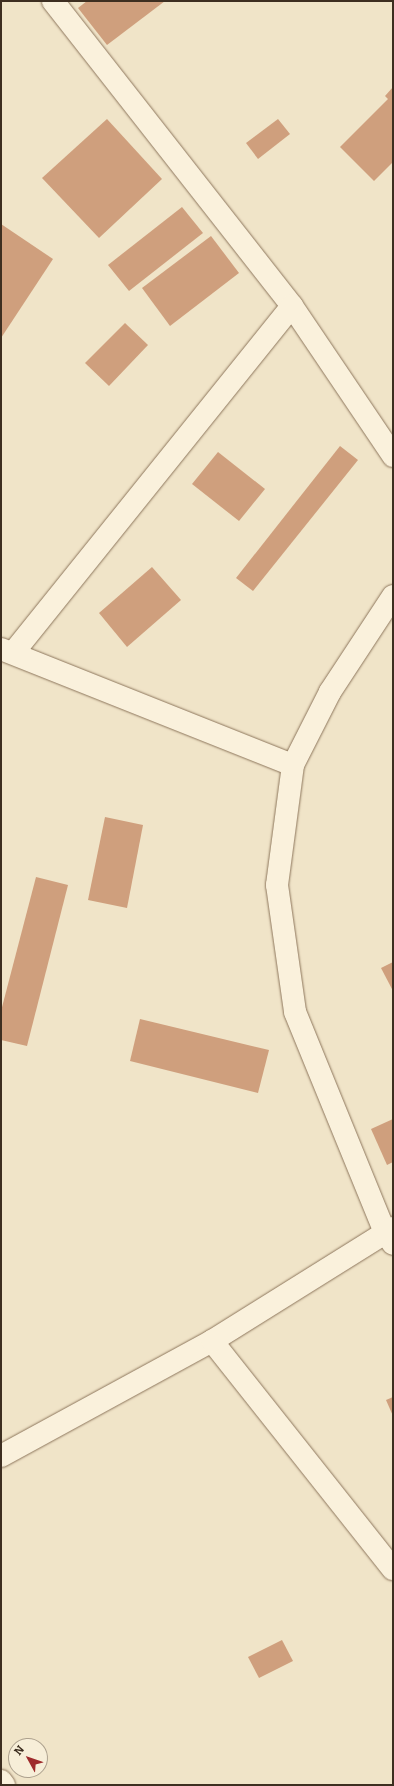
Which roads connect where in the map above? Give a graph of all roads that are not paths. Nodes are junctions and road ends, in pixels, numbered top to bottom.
1 (53, 1) edge
2 (292, 306) junction
3 (393, 456) edge
4 (393, 596) edge
5 (7, 651) edge
6 (293, 766) junction
7 (390, 1235) edge
8 (212, 1341) junction
9 (1, 1456) edge
10 (393, 1569) edge
11 (1, 1781) edge
12 (4, 1785) edge

1 - 2 street
2 - 3 street
2 - 5 street
4 - 6 street
5 - 6 street
6 - 7 street
7 - 8 street
8 - 9 street
8 - 10 street
11 - 12 street

